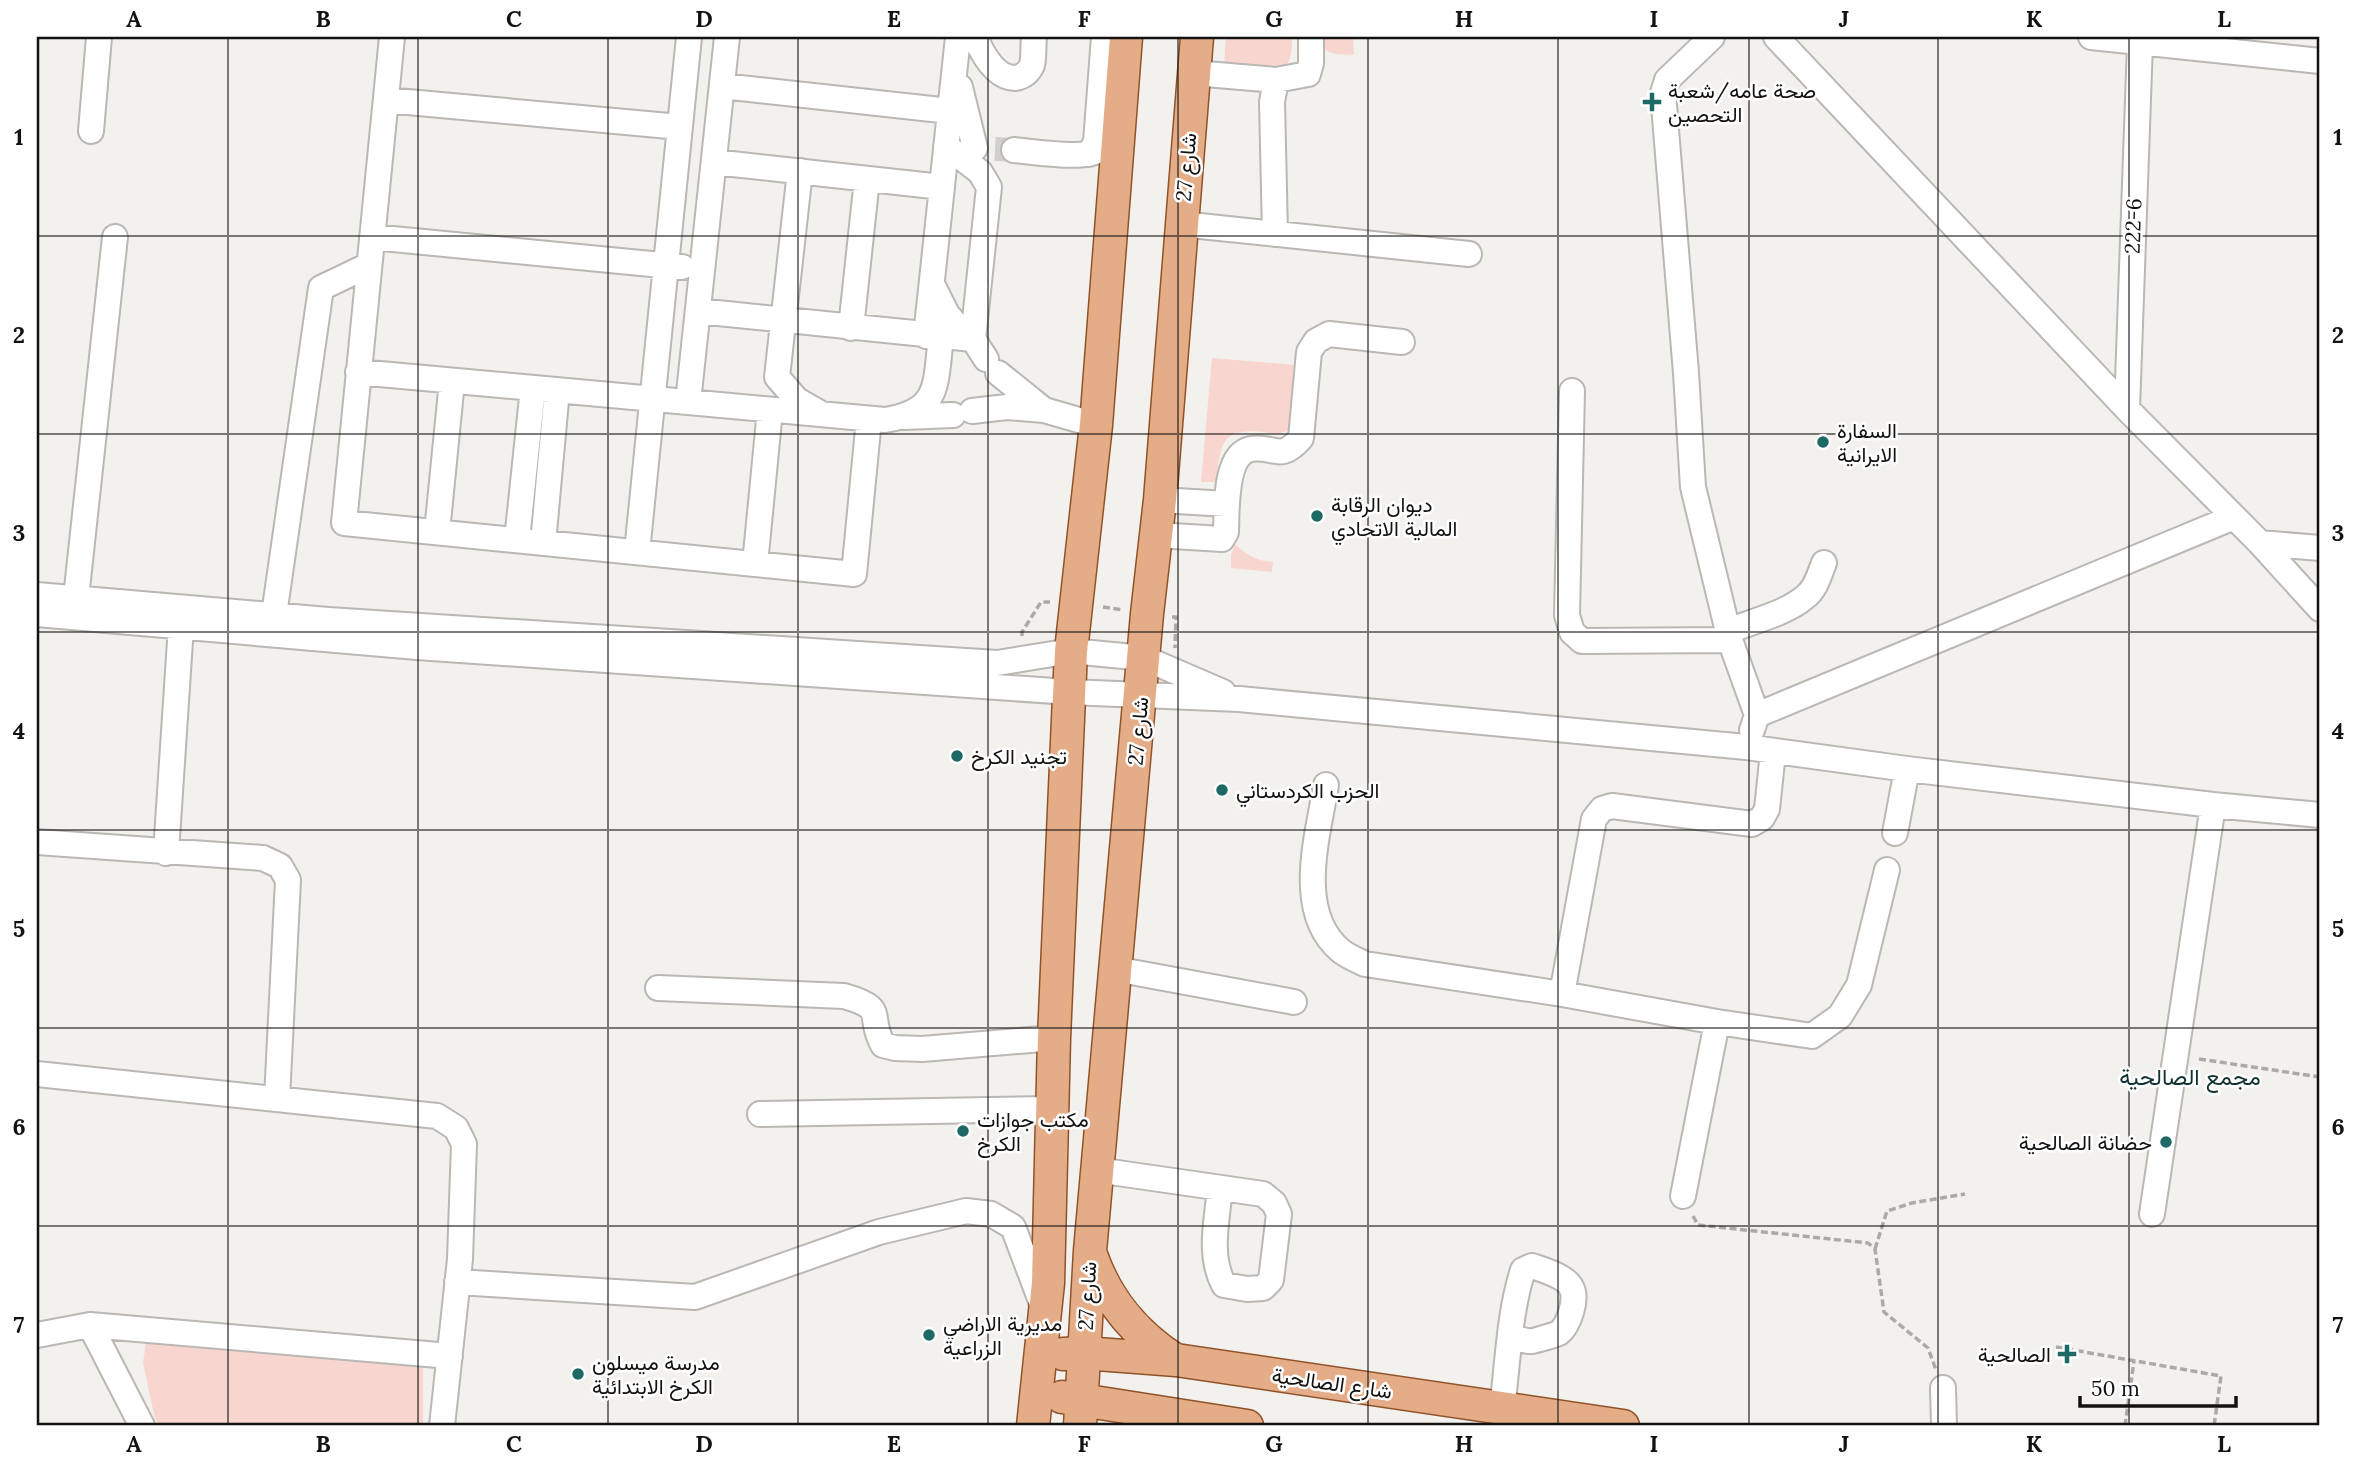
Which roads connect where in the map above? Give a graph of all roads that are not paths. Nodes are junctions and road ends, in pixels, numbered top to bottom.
1 (99, 37) edge
2 (392, 37) edge
3 (689, 37) edge
4 (727, 37) edge
5 (1034, 37) edge
6 (1104, 37) edge
7 (1126, 37) edge
8 (1311, 37) edge
9 (1712, 37) edge
10 (1776, 37) edge
11 (2091, 37) edge
12 (958, 42) edge
13 (2140, 43) junction
14 (1195, 50) edge
15 (2320, 61) edge
16 (1276, 80) junction
17 (722, 86) junction
18 (386, 100) junction
19 (950, 111) junction
20 (1120, 120) junction
21 (680, 127) junction
22 (91, 131) dead end
23 (946, 146) junction
24 (994, 149) junction
25 (1088, 154) junction
26 (714, 162) junction
27 (800, 171) junction
28 (867, 179) junction
29 (942, 187) junction
30 (1181, 224) junction
31 (1275, 234) junction
32 (115, 237) dead end
33 (372, 237) junction
34 (1469, 254) dead end
35 (369, 265) junction
36 (666, 266) junction
37 (703, 269) junction
38 (932, 282) junction
39 (698, 310) junction
40 (784, 320) junction
41 (851, 328) junction
42 (934, 337) junction
43 (1402, 342) dead end
44 (986, 357) junction
45 (358, 372) junction
46 (452, 381) junction
47 (545, 389) junction
48 (1572, 391) dead end
49 (652, 399) junction
50 (688, 402) junction
51 (2127, 409) junction
52 (770, 410) junction
53 (1044, 410) junction
54 (826, 415) junction
55 (900, 418) junction
56 (870, 419) junction
57 (1096, 425) junction
58 (1160, 500) junction
59 (1227, 504) junction
60 (2234, 517) junction
61 (437, 532) junction
62 (1156, 535) junction
63 (517, 540) junction
64 (543, 543) junction
65 (2260, 543) junction
66 (2320, 548) edge
67 (637, 552) junction
68 (1824, 563) dead end
69 (755, 564) junction
70 (37, 595) edge
71 (76, 598) junction
72 (2320, 609) edge
73 (37, 614) edge
74 (274, 615) junction
75 (181, 626) junction
76 (1729, 636) junction
77 (1071, 651) junction
78 (1144, 658) junction
79 (1069, 692) junction
80 (1141, 694) junction
81 (1240, 699) junction
82 (1757, 715) junction
83 (1746, 747) junction
84 (1773, 752) junction
85 (1907, 769) junction
86 (1326, 785) dead end
87 (2213, 805) junction
88 (2320, 815) edge
89 (1895, 833) dead end
90 (37, 842) edge
91 (166, 853) junction
92 (1887, 870) dead end
93 (1115, 969) junction
94 (658, 988) dead end
95 (1562, 994) junction
96 (1294, 1002) dead end
97 (1717, 1022) junction
98 (1054, 1038) junction
99 (37, 1074) edge
100 (277, 1098) junction
101 (1052, 1109) junction
102 (760, 1114) dead end
103 (1097, 1170) junction
104 (1220, 1188) dead end
105 (1683, 1196) road end
106 (2152, 1214) dead end
107 (1090, 1251) junction
108 (457, 1282) junction
109 (1045, 1312) junction
110 (90, 1325) junction
111 (37, 1335) edge
112 (1511, 1336) dead end
113 (1084, 1353) junction
114 (450, 1356) junction
115 (1040, 1357) junction
116 (1176, 1360) junction
117 (1943, 1388) road end
118 (1036, 1393) junction
119 (1502, 1408) junction
120 (1080, 1413) edge
121 (1155, 1420) edge
122 (142, 1426) edge
123 (442, 1426) edge
124 (1033, 1426) edge
125 (1247, 1426) edge
126 (1623, 1426) edge
127 (1944, 1426) edge

1 - 22 street
2 - 18 street
3 - 21 street
4 - 17 street
5 - 12 street
6 - 25 street
7 - 20 main road, شارع 27
8 - 16 street
9 - 76 street
10 - 51 street
11 - 13 street
12 - 19 street
12 - 24 street
13 - 15 street
13 - 51 street, 222-6
14 - 16 street
14 - 30 main road, شارع 27
16 - 31 street
17 - 19 street
17 - 26 street
18 - 21 street
18 - 33 street
19 - 23 street
20 - 25 street
20 - 57 main road, شارع 27
21 - 36 street
23 - 24 street
23 - 29 street
23 - 44 street
24 - 25 street
26 - 27 street
26 - 37 street
27 - 28 street
27 - 40 street
28 - 29 street
28 - 41 street
29 - 38 street
30 - 31 street
30 - 58 main road, شارع 27
31 - 34 street
32 - 71 street
33 - 35 street
33 - 36 street
35 - 45 street
35 - 74 street
36 - 37 street
36 - 49 street
37 - 39 street
38 - 42 street
38 - 44 street
39 - 40 street
39 - 50 street
40 - 41 street
40 - 54 street
41 - 42 street
42 - 44 street
42 - 55 street
43 - 59 street
44 - 53 street
45 - 46 street
45 - 61 street
46 - 47 street
46 - 61 street
47 - 49 street
47 - 63 street
47 - 64 street
48 - 76 street
49 - 50 street
49 - 67 street
50 - 52 street
51 - 60 street
52 - 54 street
52 - 69 street
53 - 55 street
53 - 57 street
54 - 56 street
55 - 56 street
56 - 69 street
57 - 77 main road, شارع 27
58 - 59 street
58 - 62 main road, شارع 27
59 - 62 street
60 - 65 street
60 - 82 street
61 - 63 street
62 - 78 main road, شارع 27
63 - 64 street
64 - 67 street
65 - 66 street
65 - 72 street
67 - 69 street
68 - 76 street
70 - 71 street
71 - 74 street
73 - 75 street
74 - 77 street
75 - 79 street
75 - 91 street
76 - 82 street
77 - 78 street
77 - 79 main road, شارع 27
78 - 80 main road, شارع 27
78 - 81 street
79 - 80 street
79 - 98 main road, شارع 27
80 - 81 street
80 - 93 main road, شارع 27
81 - 83 street
82 - 83 street
83 - 84 street
84 - 85 street
84 - 95 street
85 - 87 street
85 - 89 street
86 - 95 street
87 - 88 street
87 - 106 street
90 - 91 street
91 - 100 street
92 - 97 street
93 - 96 street
93 - 103 main road, شارع 27
94 - 98 street
95 - 97 street
97 - 105 street
98 - 101 main road, شارع 27
99 - 100 street
100 - 108 street
101 - 102 street
101 - 109 main road, شارع 27
103 - 104 street
103 - 107 main road, شارع 27
107 - 113 main road, شارع 27
107 - 116 main road
108 - 109 street
108 - 114 street
109 - 115 main road, شارع 27
110 - 111 street
110 - 114 street
110 - 122 street
112 - 119 street
113 - 115 main road, شارع الصالحية
113 - 116 main road, شارع الصالحية
113 - 120 main road, شارع 27
114 - 123 street
115 - 118 main road, شارع 27
116 - 119 main road, شارع الصالحية
117 - 127 street
118 - 120 main road
118 - 124 main road, شارع 27
119 - 126 main road, شارع الصالحية
120 - 121 main road
121 - 125 main road

